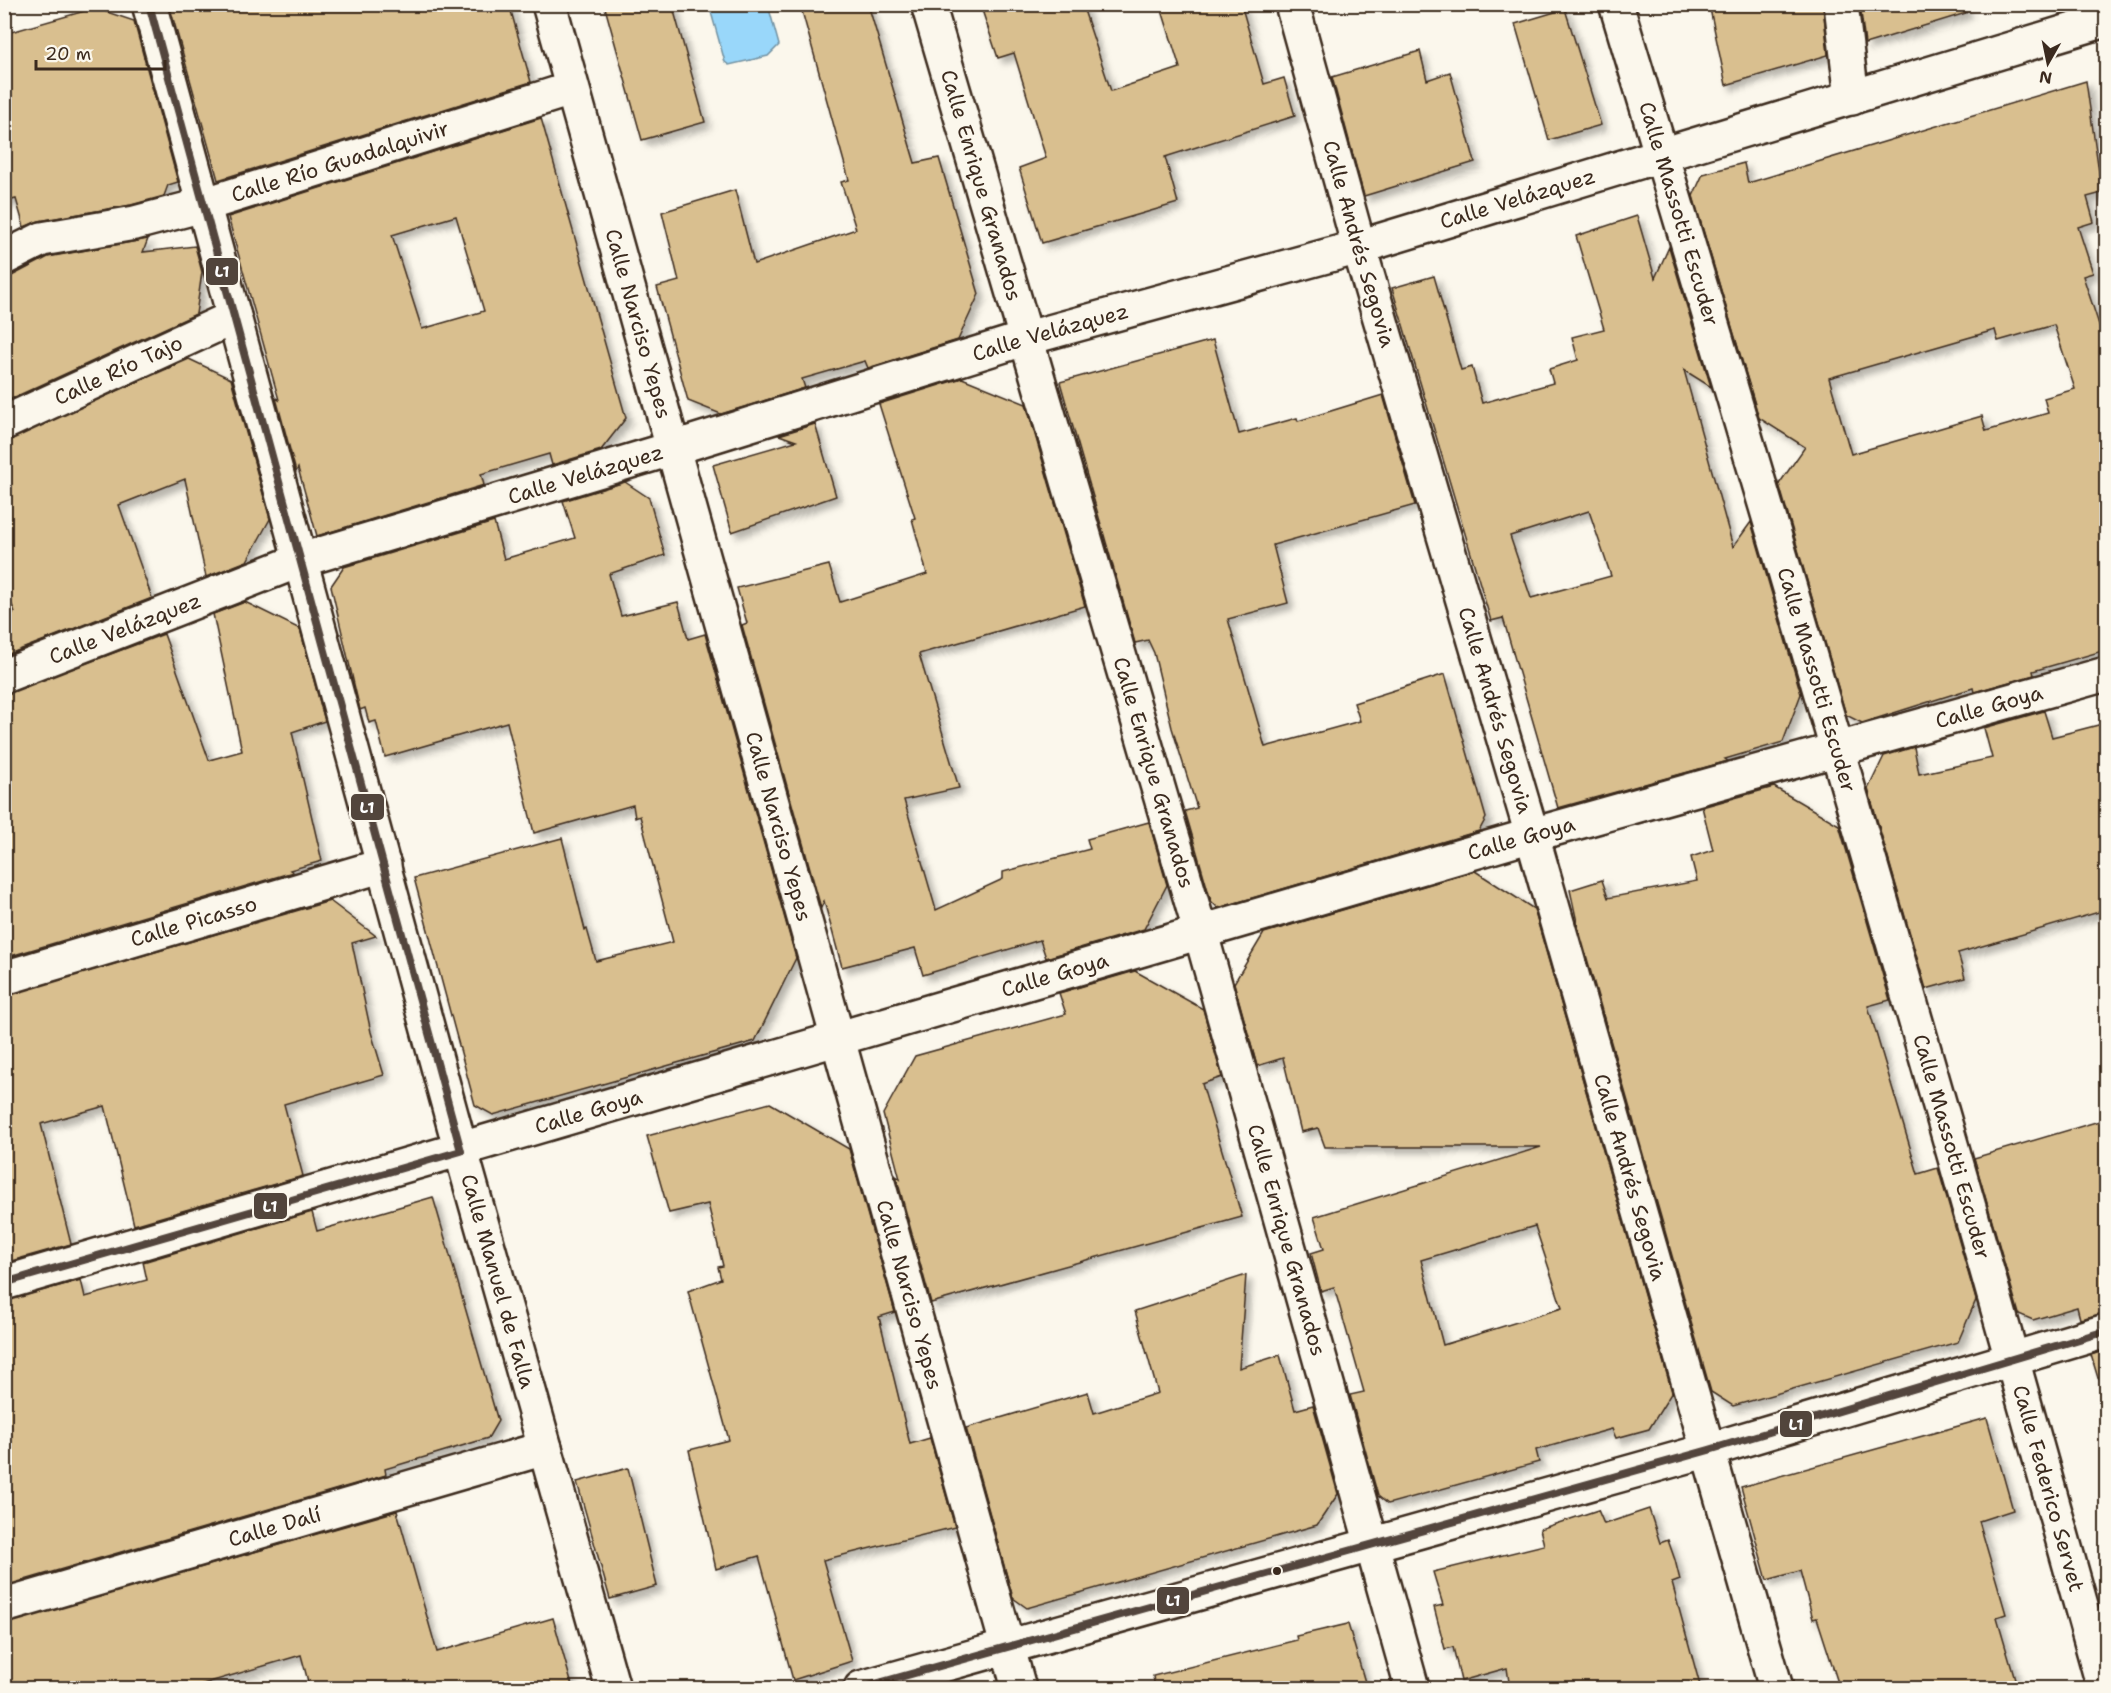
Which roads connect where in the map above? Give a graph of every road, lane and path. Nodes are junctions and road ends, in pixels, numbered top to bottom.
1 (149, 4) edge
2 (549, 4) edge
3 (928, 4) edge
4 (1292, 4) edge
5 (1616, 4) edge
6 (1841, 4) edge
7 (2106, 20) edge
8 (571, 90) junction
9 (1852, 98) junction
10 (1661, 155) junction
11 (203, 205) junction
12 (1359, 247) junction
13 (4, 258) edge
14 (234, 317) junction
15 (1024, 339) junction
16 (4, 423) edge
17 (674, 448) junction
18 (301, 560) junction
19 (2106, 674) edge
20 (4, 676) edge
21 (1837, 750) junction
22 (1532, 836) junction
23 (384, 865) junction
24 (1201, 934) junction
25 (4, 978) edge
26 (837, 1039) junction
27 (461, 1151) junction
28 (4, 1283) edge
29 (2106, 1331) edge
30 (2012, 1357) junction
31 (545, 1448) junction
32 (1709, 1450) junction
33 (1373, 1543) junction
34 (4, 1606) edge
35 (1008, 1647) junction
36 (613, 1689) edge
37 (861, 1689) edge
38 (1019, 1689) edge
39 (1412, 1689) edge
40 (1776, 1689) edge
41 (2104, 1689) edge

1 - 11 street, Calle Manuel de Falla
2 - 8 street, Calle Narciso Yepes
3 - 15 street, Calle Enrique Granados
4 - 12 street, Calle Andrés Segovia
5 - 10 street, Calle Massotti Escuder
6 - 9 street
7 - 9 street, Calle Velázquez
8 - 11 street, Calle Río Guadalquivir
8 - 17 street, Calle Narciso Yepes
9 - 10 street, Calle Velázquez
10 - 12 street, Calle Velázquez
10 - 21 street, Calle Massotti Escuder
11 - 13 street, Calle Río Guadalquivir
11 - 14 street, Calle Manuel de Falla
12 - 15 street, Calle Velázquez
12 - 22 street, Calle Andrés Segovia
14 - 16 street, Calle Río Tajo
14 - 18 street, Calle Manuel de Falla
15 - 17 street, Calle Velázquez
15 - 24 street, Calle Enrique Granados
17 - 18 street, Calle Velázquez
17 - 26 street, Calle Narciso Yepes
18 - 20 street, Calle Velázquez
18 - 23 street, Calle Manuel de Falla
19 - 21 street, Calle Goya
21 - 22 street, Calle Goya
21 - 30 street, Calle Massotti Escuder
22 - 24 street, Calle Goya
22 - 32 street, Calle Andrés Segovia
23 - 25 street, Calle Picasso
23 - 27 street, Calle Manuel de Falla
24 - 26 street, Calle Goya
24 - 33 street, Calle Enrique Granados
26 - 27 street, Calle Goya
26 - 35 street, Calle Narciso Yepes
27 - 28 street, Calle Goya
27 - 31 street, Calle Manuel de Falla
29 - 30 street
30 - 32 street
30 - 41 street, Calle Federico Servet
31 - 34 street, Calle Dalí
31 - 36 street, Calle Manuel de Falla
32 - 33 street
32 - 40 street, Calle Andrés Segovia
33 - 35 street
33 - 39 street, Calle Enrique Granados
35 - 37 street
35 - 38 street, Calle Narciso Yepes

